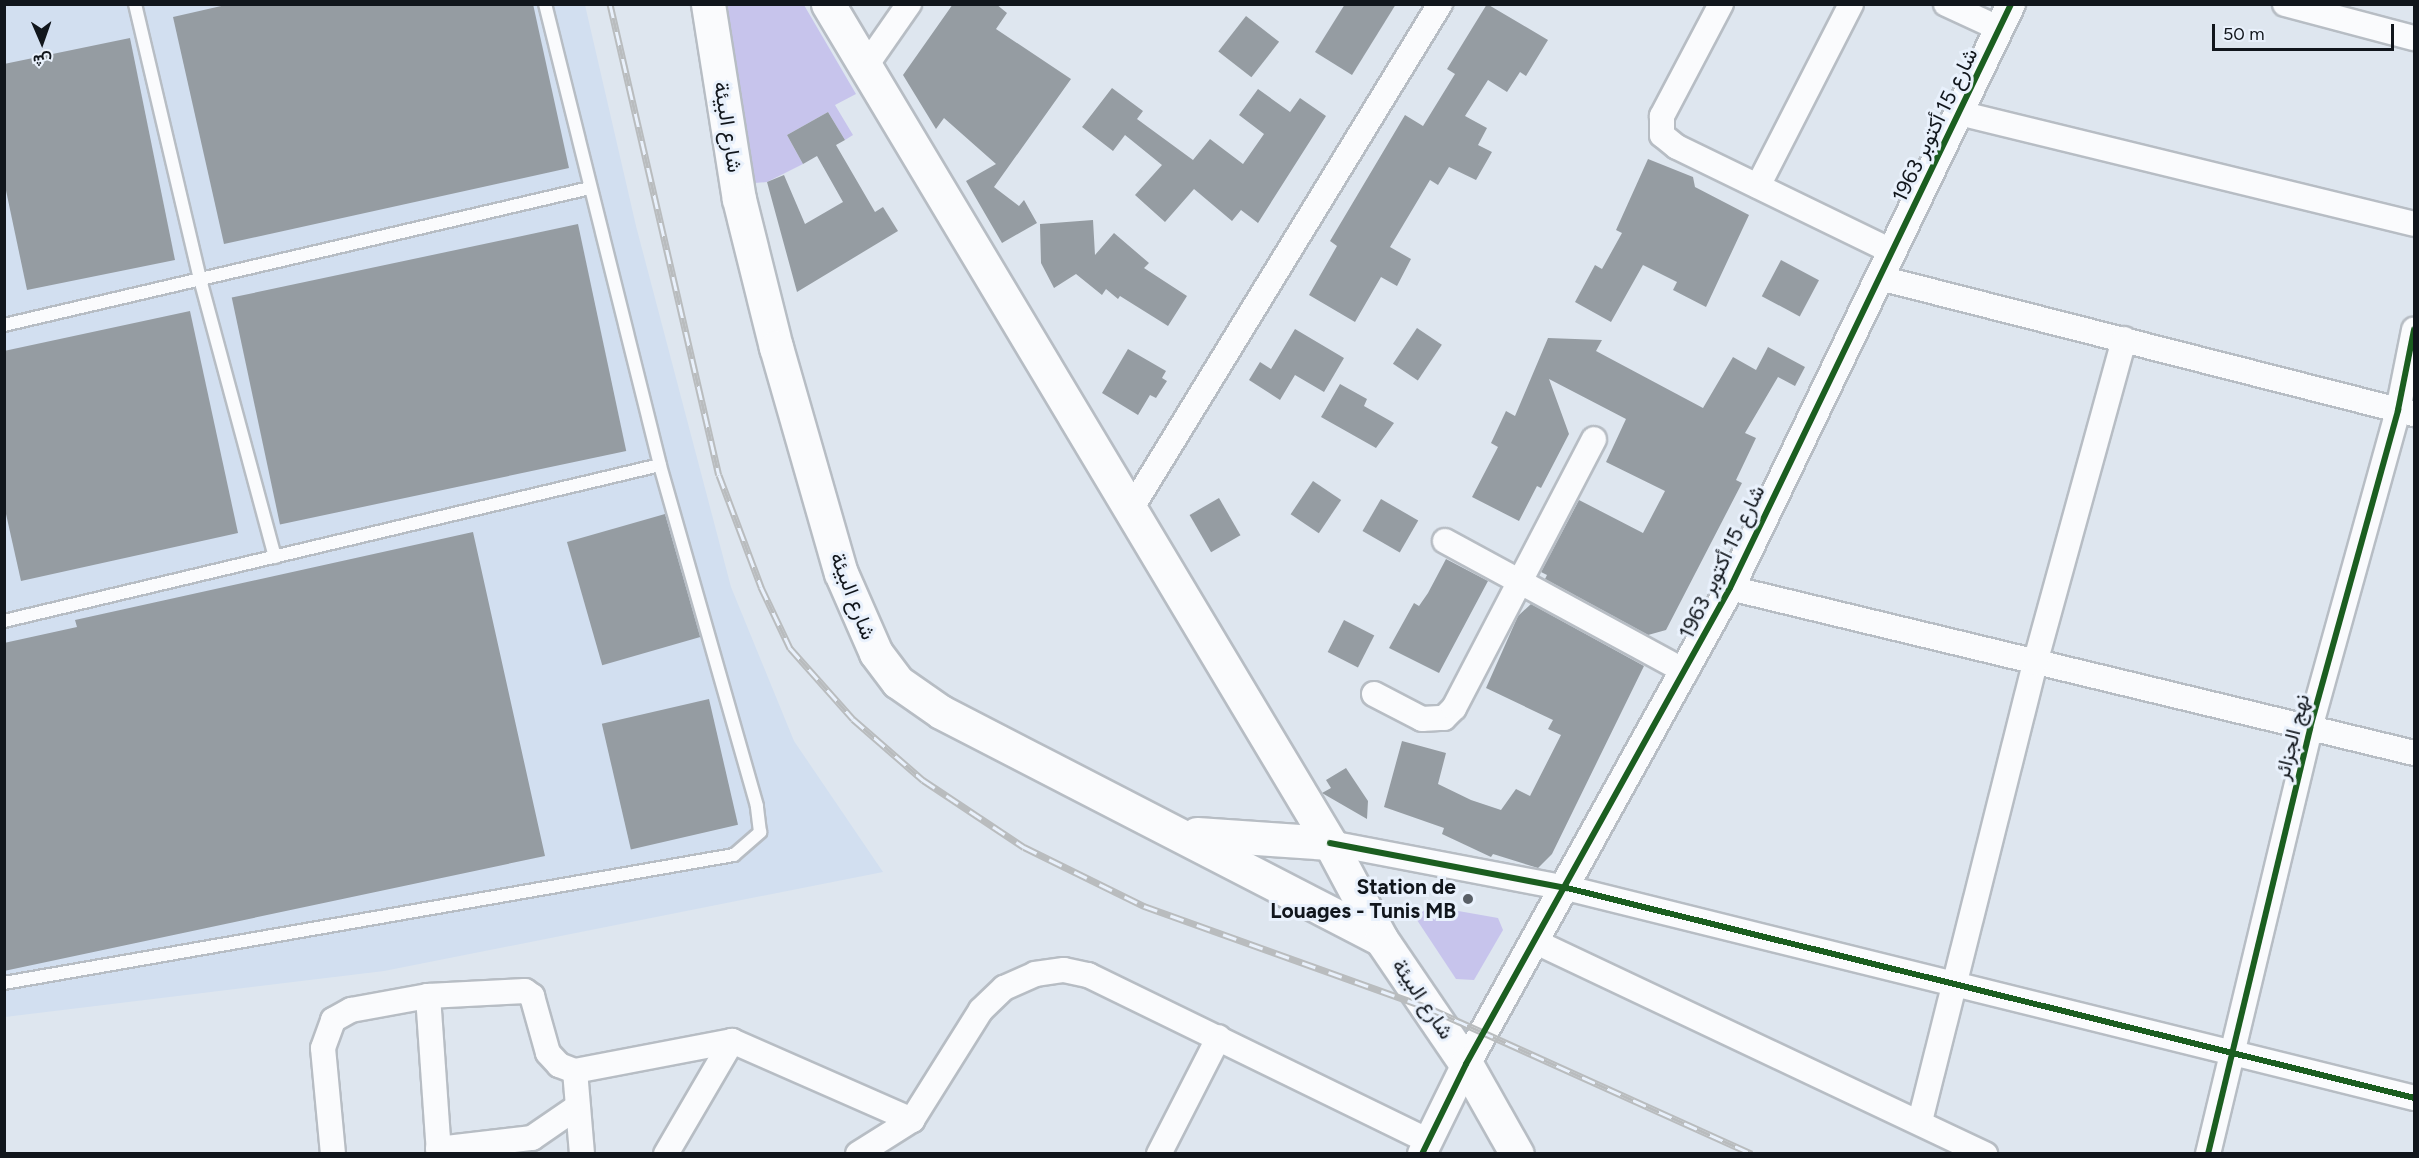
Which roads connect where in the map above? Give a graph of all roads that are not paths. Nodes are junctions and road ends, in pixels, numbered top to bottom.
1 (545, 4) edge
2 (708, 4) edge
3 (828, 4) edge
4 (909, 4) edge
5 (1440, 4) edge
6 (1721, 4) edge
7 (1851, 4) edge
8 (1946, 4) edge
9 (2285, 4) edge
10 (137, 5) edge
11 (2005, 17) edge
12 (2415, 38) edge
13 (865, 67) junction
14 (1959, 113) junction
15 (1758, 186) junction
16 (590, 188) junction
17 (2415, 224) edge
18 (1893, 252) junction
19 (1880, 278) junction
20 (200, 279) junction
21 (4, 325) edge
22 (2415, 330) edge
23 (2124, 339) junction
24 (2406, 412) edge
25 (1594, 439) dead end
26 (660, 465) junction
27 (1131, 509) junction
28 (1445, 541) dead end
29 (275, 557) junction
30 (1519, 581) junction
31 (1730, 588) junction
32 (4, 621) edge
33 (2035, 663) junction
34 (1686, 672) junction
35 (1374, 694) dead end
36 (2310, 728) junction
37 (2415, 753) edge
38 (1171, 830) junction
39 (1329, 843) junction
40 (1567, 888) junction
41 (1382, 939) junction
42 (1536, 942) junction
43 (4, 983) edge
44 (1953, 983) junction
45 (428, 996) junction
46 (1219, 1037) junction
47 (732, 1041) junction
48 (2233, 1053) junction
49 (1466, 1064) junction
50 (575, 1071) junction
51 (2415, 1098) edge
52 (577, 1107) junction
53 (912, 1120) junction
54 (1920, 1121) junction
55 (1425, 1147) edge
56 (439, 1151) edge
57 (333, 1154) edge
58 (582, 1154) edge
59 (666, 1154) edge
60 (858, 1154) edge
61 (1159, 1154) edge
62 (1517, 1154) edge
63 (1985, 1154) edge
64 (2208, 1154) edge

1 - 16 lane
2 - 38 main road, شارع البيئة
3 - 13 main road, شارع البيئة
4 - 13 street
5 - 27 street
6 - 15 street
7 - 15 street
8 - 11 street
9 - 12 street
10 - 20 lane
11 - 14 street, شارع 15 أكتوبر 1963
13 - 27 main road, شارع البيئة
14 - 17 street
14 - 18 street, شارع 15 أكتوبر 1963
15 - 18 street
16 - 20 lane
16 - 26 lane
18 - 19 street, شارع 15 أكتوبر 1963
19 - 23 street
19 - 31 street, شارع 15 أكتوبر 1963
20 - 21 lane
20 - 29 lane
22 - 24 street, نهج الجزائر
23 - 24 street
23 - 33 street
24 - 36 street, نهج الجزائر
25 - 30 street
26 - 29 lane
26 - 43 lane
27 - 39 main road, شارع البيئة
28 - 30 street
29 - 32 lane
30 - 34 street
30 - 35 street
31 - 33 street
31 - 34 street, شارع 15 أكتوبر 1963
33 - 36 street
33 - 44 street
34 - 40 street, شارع 15 أكتوبر 1963
36 - 37 street
36 - 48 street, نهج الجزائر
38 - 39 main road
38 - 41 main road, شارع البيئة
39 - 40 street
39 - 41 main road, شارع البيئة
40 - 42 street, شارع 15 أكتوبر 1963
40 - 44 street
41 - 49 main road, شارع البيئة
42 - 49 street, شارع 15 أكتوبر 1963
42 - 54 street
44 - 48 street
44 - 54 street
45 - 50 street
45 - 56 street
45 - 57 street
46 - 53 street
46 - 55 street
46 - 61 street
47 - 50 street
47 - 53 street
47 - 59 street
48 - 51 street
48 - 64 street, نهج الجزائر
49 - 55 street, شارع 15 أكتوبر 1963
49 - 62 main road, شارع البيئة
50 - 52 street
52 - 56 street
52 - 58 street
53 - 60 street
54 - 63 street

